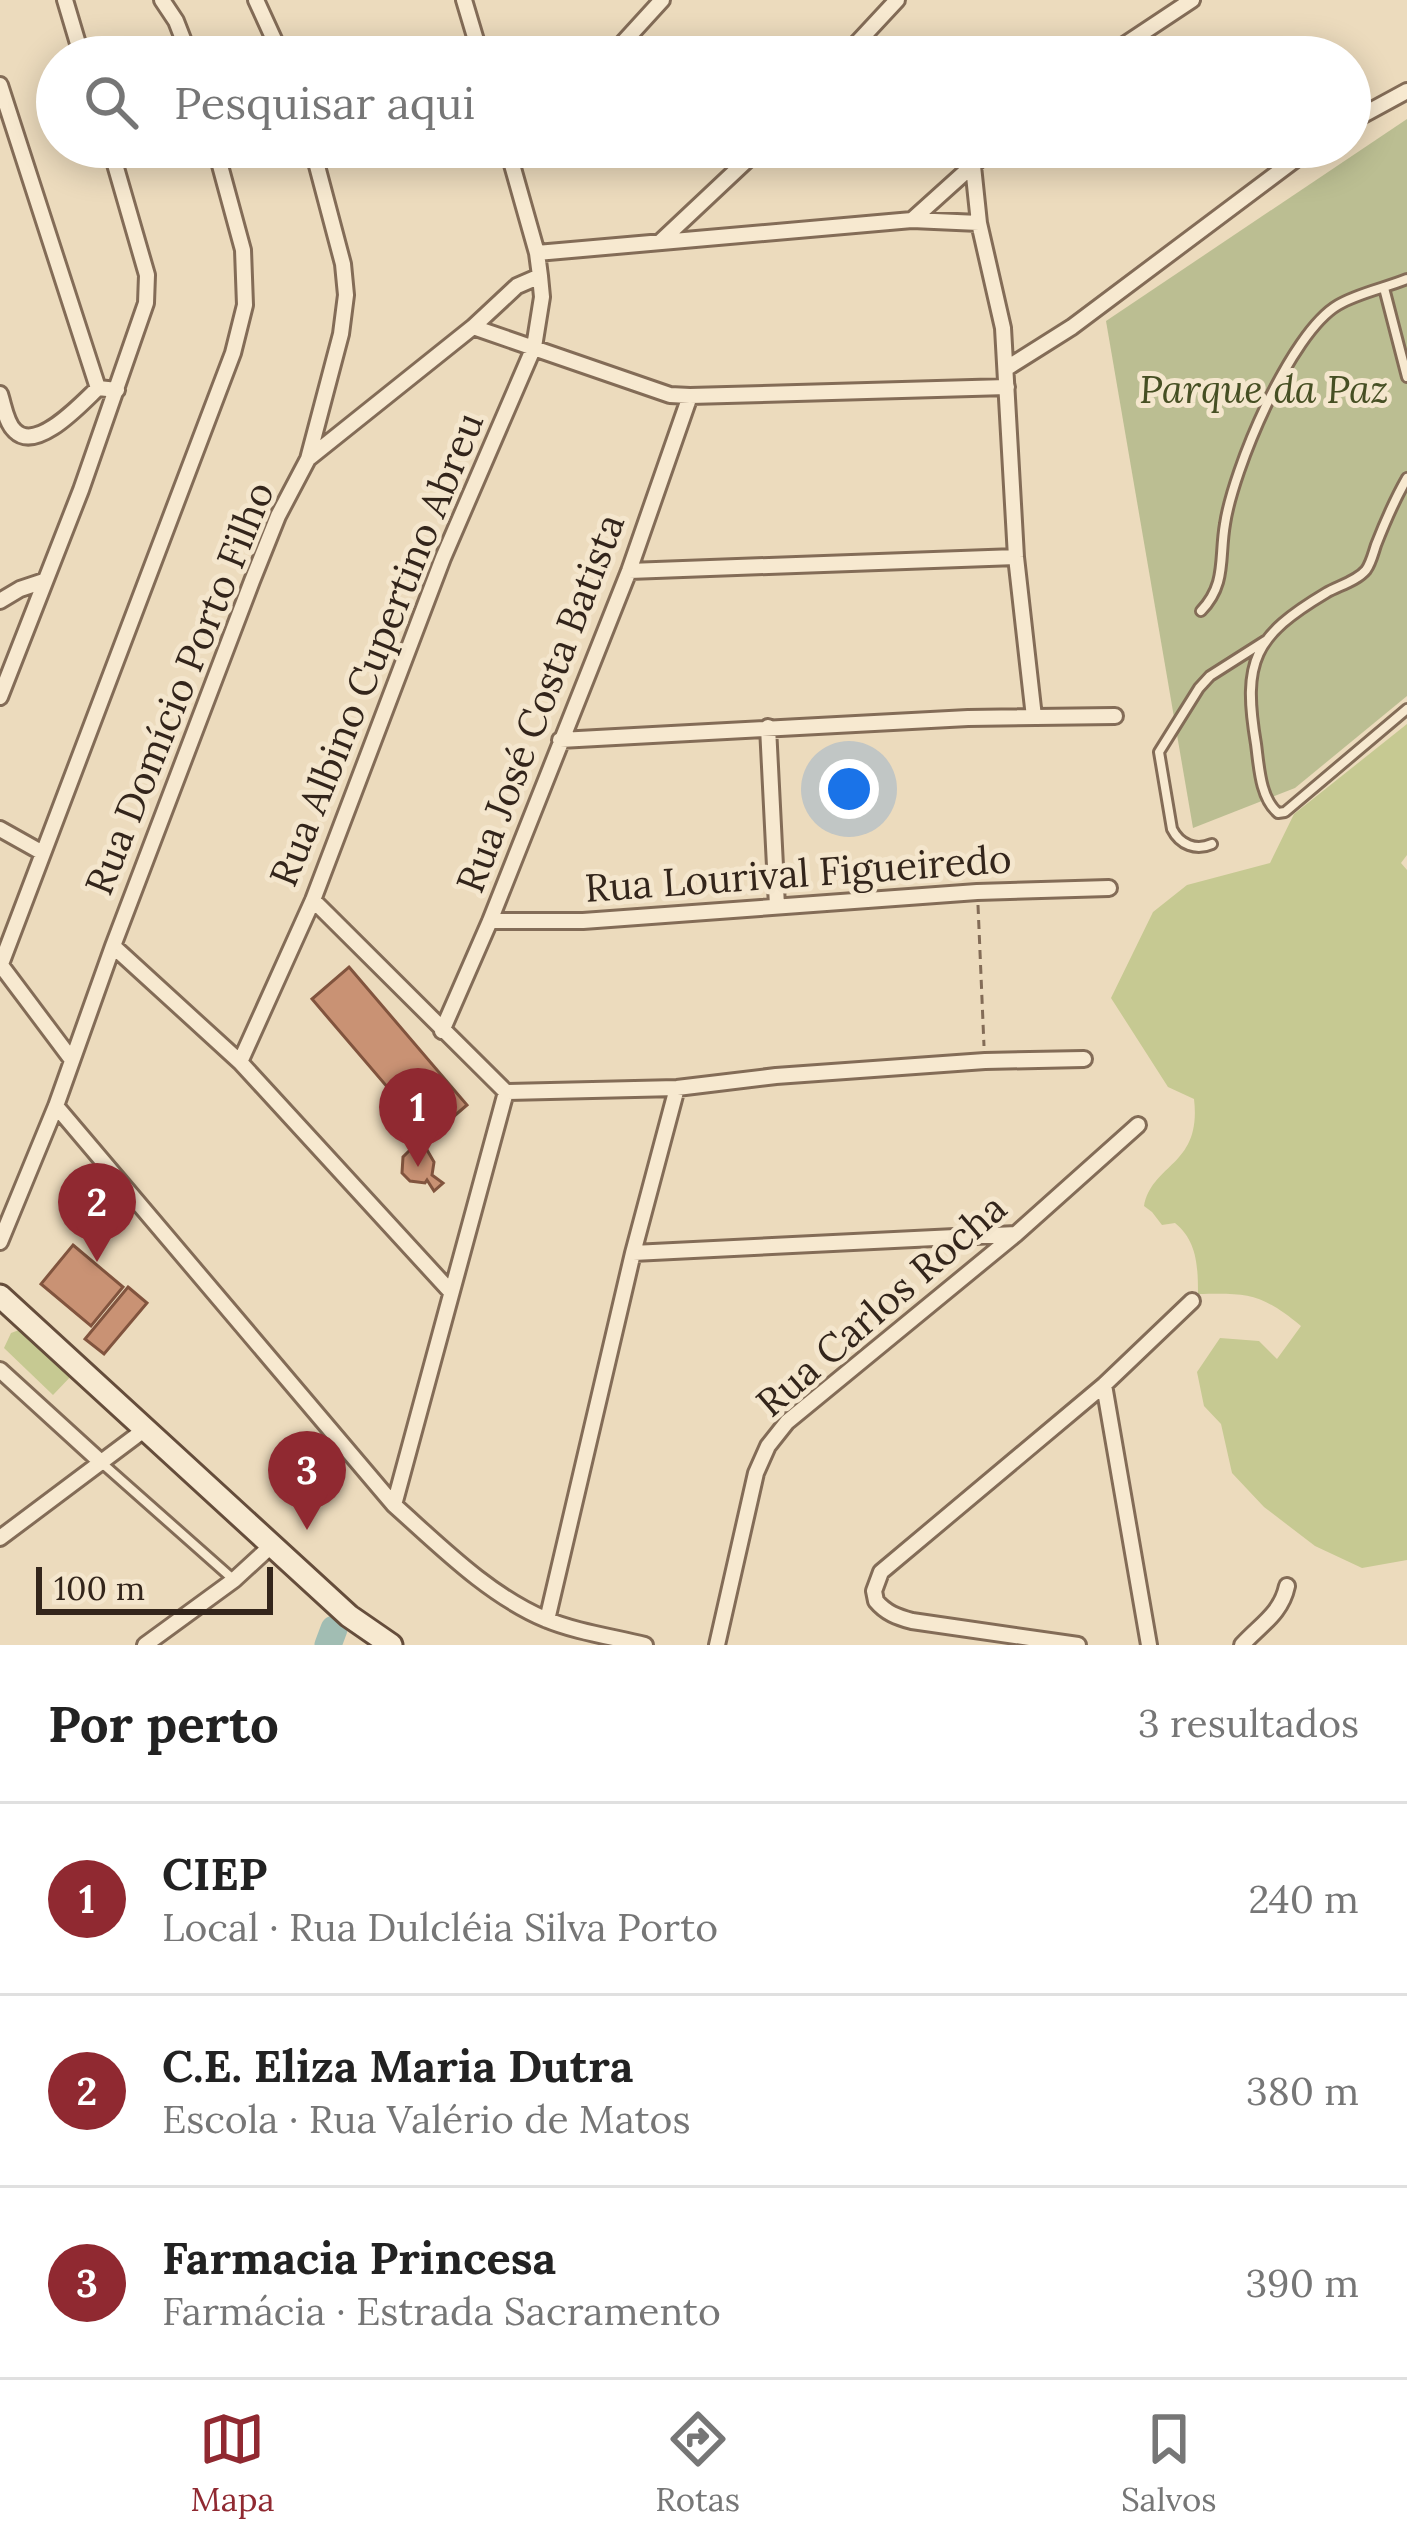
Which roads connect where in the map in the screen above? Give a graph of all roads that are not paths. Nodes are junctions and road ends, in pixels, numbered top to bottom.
1 (65, 0) edge
2 (162, 0) edge
3 (256, 0) edge
4 (464, 0) edge
5 (662, 0) edge
6 (898, 0) edge
7 (1192, 0) edge
8 (76, 36) edge
9 (182, 36) edge
10 (272, 36) edge
11 (475, 36) edge
12 (629, 36) edge
13 (864, 36) edge
14 (1138, 36) edge
15 (0, 85) edge
16 (1407, 91) edge
17 (1371, 111) edge
18 (116, 168) edge
19 (221, 168) edge
20 (318, 168) edge
21 (513, 168) edge
22 (738, 168) edge
23 (971, 168) edge
24 (973, 168) edge
25 (1284, 168) edge
26 (912, 220) junction
27 (979, 223) junction
28 (658, 244) junction
29 (537, 253) junction
30 (540, 276) junction
31 (1407, 279) edge
32 (1384, 288) junction
33 (473, 327) junction
34 (534, 347) junction
35 (1007, 368) junction
36 (1407, 376) edge
37 (1006, 387) junction
38 (98, 388) junction
39 (117, 390) junction
40 (0, 394) edge
41 (691, 396) junction
42 (308, 459) junction
43 (1407, 478) edge
44 (1016, 557) junction
45 (629, 571) junction
46 (44, 581) junction
47 (0, 601) edge
48 (1201, 611) dead end
49 (1266, 640) junction
50 (0, 697) edge
51 (1407, 709) edge
52 (1114, 716) dead end
53 (1034, 717) junction
54 (768, 728) junction
55 (560, 740) junction
56 (0, 829) edge
57 (1212, 844) dead end
58 (41, 852) junction
59 (1109, 888) dead end
60 (313, 900) junction
61 (778, 906) junction
62 (490, 921) junction
63 (113, 946) junction
64 (0, 964) edge
65 (442, 1031) junction
66 (1084, 1059) dead end
67 (72, 1060) junction
68 (240, 1062) junction
69 (677, 1088) junction
70 (506, 1092) junction
71 (56, 1106) junction
72 (1138, 1125) dead end
73 (1016, 1234) junction
74 (0, 1242) edge
75 (634, 1253) junction
76 (450, 1292) junction
77 (1192, 1301) dead end
78 (3, 1306) edge
79 (0, 1370) edge
80 (1104, 1384) junction
81 (144, 1430) junction
82 (102, 1462) junction
83 (394, 1505) junction
84 (1, 1536) edge
85 (271, 1546) junction
86 (234, 1580) junction
87 (1287, 1586) dead end
88 (548, 1620) junction
89 (145, 1645) edge
90 (391, 1645) edge
91 (645, 1645) edge
92 (717, 1645) edge
93 (1078, 1645) edge
94 (1149, 1645) edge
95 (1242, 1645) edge

1 - 8 street
2 - 9 street
3 - 10 street
4 - 11 street
5 - 12 street
6 - 13 street
7 - 14 street
15 - 38 street
16 - 17 street
18 - 39 street
19 - 58 street
20 - 42 street, Rua Domício Porto Filho
21 - 29 street, Rua Albino Cupertino Abreu
22 - 28 street
23 - 26 street
24 - 27 street
25 - 35 street
26 - 27 street
26 - 28 street
27 - 35 street
28 - 29 street
29 - 30 street, Rua Albino Cupertino Abreu
30 - 33 street
30 - 34 street, Rua Albino Cupertino Abreu
31 - 32 lane
32 - 36 lane
32 - 48 lane
33 - 34 street
33 - 42 street
34 - 41 street
34 - 60 street, Rua Albino Cupertino Abreu
35 - 37 street
37 - 41 street
37 - 44 street
38 - 39 street
38 - 40 street
39 - 46 street
41 - 45 street, Rua José Costa Batista
42 - 63 street, Rua Domício Porto Filho
43 - 49 lane
44 - 45 street
44 - 53 street
45 - 55 street, Rua José Costa Batista
46 - 47 street
46 - 50 street
49 - 51 lane
49 - 57 lane
52 - 53 street
53 - 54 street
54 - 55 street
54 - 61 street
55 - 62 street, Rua José Costa Batista
56 - 58 street
58 - 64 street
59 - 61 street, Rua Lourival Figueiredo
60 - 65 street
60 - 68 street, Rua Albino Cupertino Abreu
61 - 62 street, Rua Lourival Figueiredo
62 - 65 street, Rua José Costa Batista
63 - 67 street, Rua Domício Porto Filho
63 - 68 street
64 - 67 street
65 - 70 street
66 - 69 street
67 - 71 street, Rua Domício Porto Filho
68 - 76 street
69 - 70 street
69 - 75 street
70 - 76 street
71 - 74 street, Rua Domício Porto Filho
71 - 83 street
72 - 73 street, Rua Carlos Rocha
73 - 75 street
73 - 92 street, Rua Carlos Rocha
75 - 88 street
76 - 83 street
77 - 80 street
78 - 81 main road
79 - 82 street
80 - 93 street
80 - 94 street
81 - 82 street
81 - 85 main road
82 - 84 street
82 - 86 lane
83 - 88 street
85 - 86 street
85 - 90 main road
86 - 89 street
87 - 95 street
88 - 91 street

